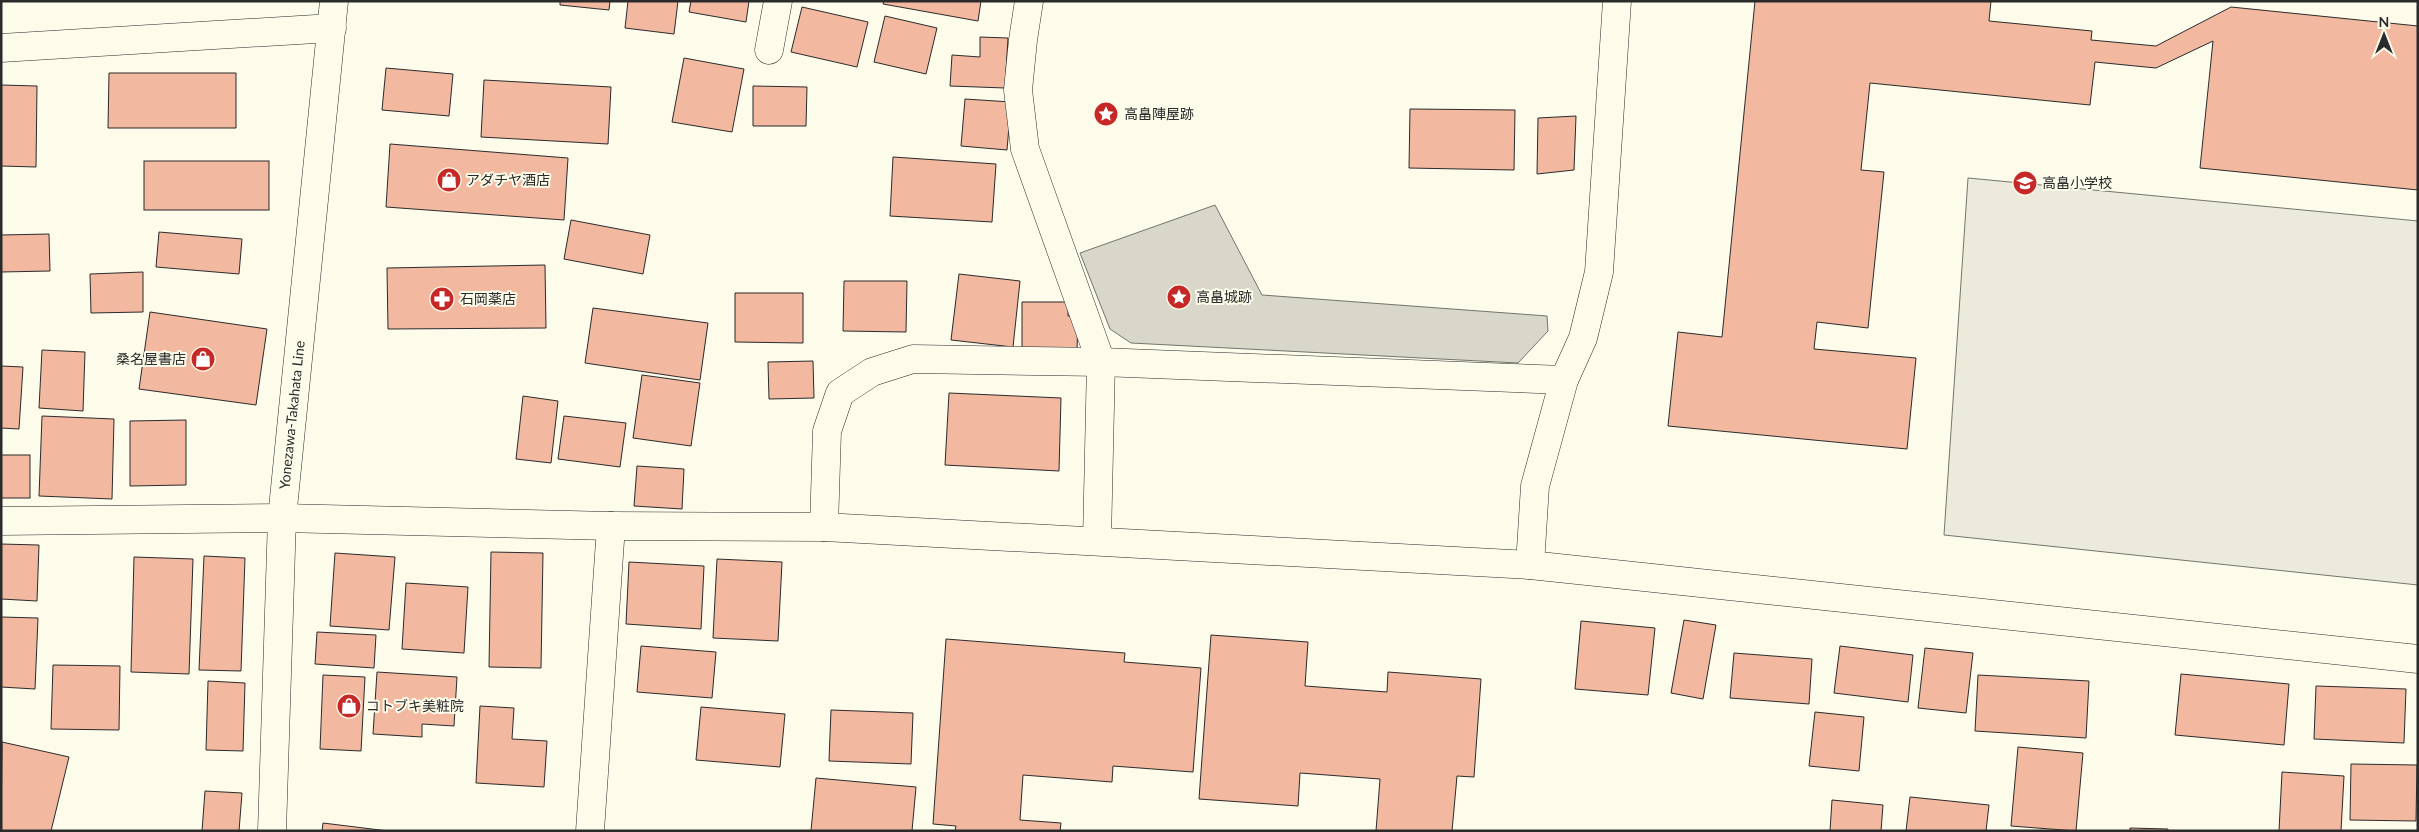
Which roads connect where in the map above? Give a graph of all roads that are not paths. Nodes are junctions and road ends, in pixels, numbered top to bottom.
1 (778, 1) edge
2 (1029, 1) edge
3 (1618, 1) edge
4 (333, 14) edge
5 (1, 48) edge
6 (769, 50) dead end
7 (1101, 362) junction
8 (1564, 380) junction
9 (282, 518) junction
10 (1, 521) edge
11 (612, 526) junction
12 (824, 527) junction
13 (1098, 540) junction
14 (1530, 565) junction
15 (2418, 658) edge
16 (272, 831) edge
17 (590, 831) edge

1 - 6 street
2 - 7 street
3 - 8 street
4 - 5 street
4 - 9 street, Yonezawa-Takahata Line
7 - 8 street
7 - 12 street
7 - 13 street
8 - 14 street
9 - 10 street
9 - 11 street
9 - 16 street, Yonezawa-Takahata Line
11 - 12 street
11 - 17 street
12 - 13 street
13 - 14 street
14 - 15 street

